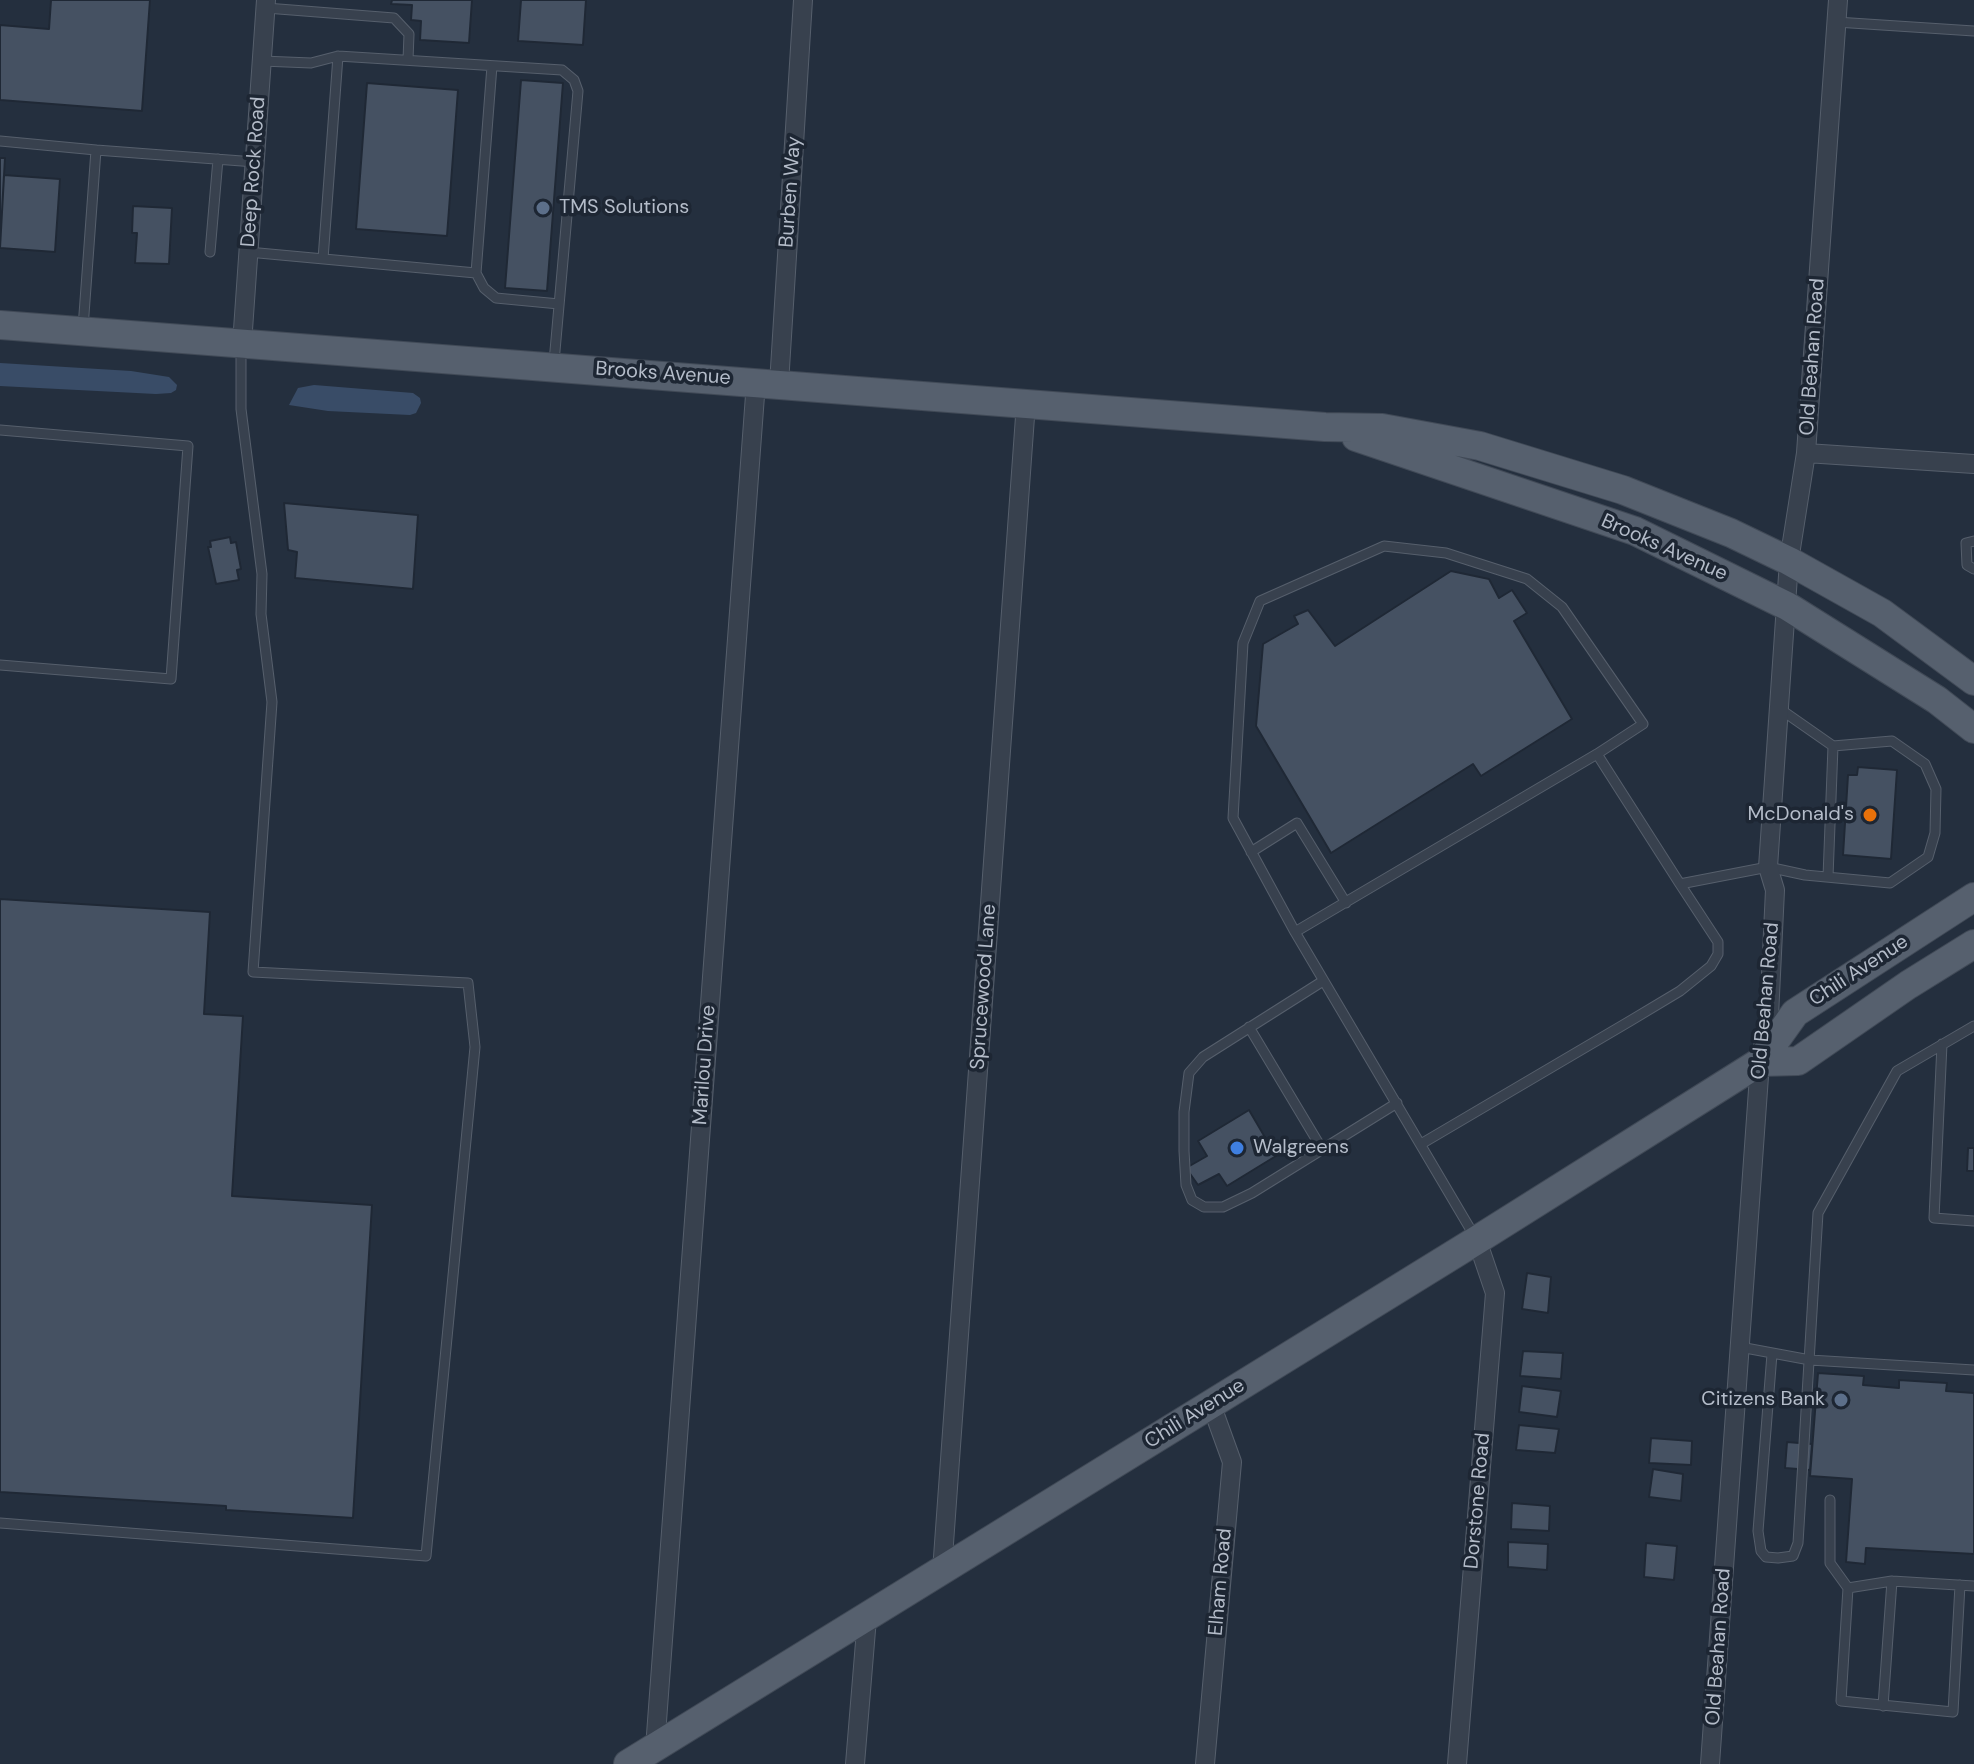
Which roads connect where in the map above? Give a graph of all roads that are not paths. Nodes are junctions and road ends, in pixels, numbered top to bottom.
1 (803, 0) edge
2 (1838, 0) edge
3 (266, 4) edge
4 (1836, 22) junction
5 (1974, 31) edge
6 (338, 56) junction
7 (408, 60) junction
8 (262, 61) junction
9 (492, 66) junction
10 (0, 141) edge
11 (96, 150) junction
12 (218, 159) junction
13 (255, 162) junction
14 (210, 252) dead end
15 (248, 252) junction
16 (323, 259) junction
17 (476, 273) junction
18 (559, 304) junction
19 (0, 325) edge
20 (82, 331) junction
21 (242, 344) junction
22 (553, 366) junction
23 (767, 383) junction
24 (1026, 403) junction
25 (1325, 427) junction
26 (0, 430) edge
27 (1806, 453) junction
28 (1974, 464) edge
29 (1974, 541) edge
30 (1789, 561) junction
31 (1974, 569) edge
32 (1787, 606) junction
33 (0, 665) edge
34 (1974, 681) edge
35 (1780, 709) junction
36 (1974, 729) edge
37 (1833, 746) junction
38 (1597, 754) junction
39 (1251, 852) junction
40 (1768, 867) junction
41 (1828, 877) junction
42 (1680, 884) junction
43 (1974, 897) edge
44 (1346, 903) junction
45 (1295, 932) junction
46 (1974, 944) edge
47 (1323, 981) junction
48 (1974, 1026) edge
49 (1249, 1027) junction
50 (1942, 1044) junction
51 (1760, 1062) junction
52 (1397, 1103) junction
53 (1421, 1144) junction
54 (1322, 1149) junction
55 (1974, 1221) edge
56 (1477, 1240) junction
57 (1740, 1347) junction
58 (1772, 1354) junction
59 (1810, 1360) junction
60 (1974, 1370) edge
61 (1211, 1404) junction
62 (1830, 1500) dead end
63 (0, 1523) edge
64 (942, 1571) junction
65 (1892, 1581) junction
66 (1960, 1585) junction
67 (1974, 1586) edge
68 (1848, 1588) junction
69 (867, 1618) junction
70 (1883, 1706) junction
71 (655, 1748) junction
72 (628, 1764) edge
73 (855, 1764) edge
74 (1205, 1764) edge
75 (1457, 1764) edge
76 (1710, 1764) edge

1 - 23 street, Burben Way
2 - 4 street, Old Beahan Road
3 - 7 lane
3 - 8 street, Deep Rock Road
4 - 5 lane
4 - 27 street, Old Beahan Road
6 - 7 lane
6 - 8 lane
6 - 16 lane
7 - 9 lane
8 - 13 street, Deep Rock Road
9 - 17 lane
9 - 18 lane
10 - 11 lane
11 - 12 lane
11 - 20 lane
12 - 13 lane
12 - 14 lane
13 - 15 street, Deep Rock Road
15 - 16 lane
15 - 21 street, Deep Rock Road
16 - 17 lane
17 - 18 lane
18 - 22 lane
19 - 20 main road, Brooks Avenue
20 - 21 main road, Brooks Avenue
21 - 22 main road, Brooks Avenue
21 - 63 lane
22 - 23 main road, Brooks Avenue
23 - 24 main road, Brooks Avenue
23 - 71 street, Marilou Drive
24 - 25 main road, Brooks Avenue
24 - 64 street, Sprucewood Lane
25 - 30 main road, Brooks Avenue
25 - 32 main road, Brooks Avenue
26 - 33 lane
27 - 28 street
27 - 30 street, Old Beahan Road
29 - 31 lane
30 - 32 street, Old Beahan Road
30 - 34 main road, Brooks Avenue
32 - 35 street, Old Beahan Road
32 - 36 main road, Brooks Avenue
35 - 37 lane
35 - 40 street, Old Beahan Road
37 - 41 lane
37 - 41 lane
38 - 39 lane
38 - 42 lane
38 - 44 lane
39 - 44 lane
39 - 45 lane
40 - 41 lane
40 - 42 lane
40 - 51 street, Old Beahan Road
42 - 53 lane
43 - 51 main road, Chili Avenue
44 - 45 lane
45 - 47 lane
46 - 51 main road, Chili Avenue
47 - 49 lane
47 - 52 lane
48 - 50 lane
49 - 54 lane
49 - 54 lane
50 - 55 lane
50 - 59 lane
51 - 56 main road, Chili Avenue
51 - 57 street, Old Beahan Road
52 - 53 lane
52 - 54 lane
53 - 56 lane
56 - 61 main road, Chili Avenue
56 - 75 street, Dorstone Road
57 - 58 lane
57 - 76 street, Old Beahan Road
58 - 59 lane
58 - 59 lane
59 - 60 lane
61 - 64 main road, Chili Avenue
61 - 74 street, Elham Road
62 - 68 lane
64 - 69 main road, Chili Avenue
65 - 66 lane
65 - 68 lane
65 - 70 lane
66 - 67 lane
66 - 70 lane
68 - 70 lane
69 - 71 main road, Chili Avenue
69 - 73 street
71 - 72 main road, Chili Avenue

